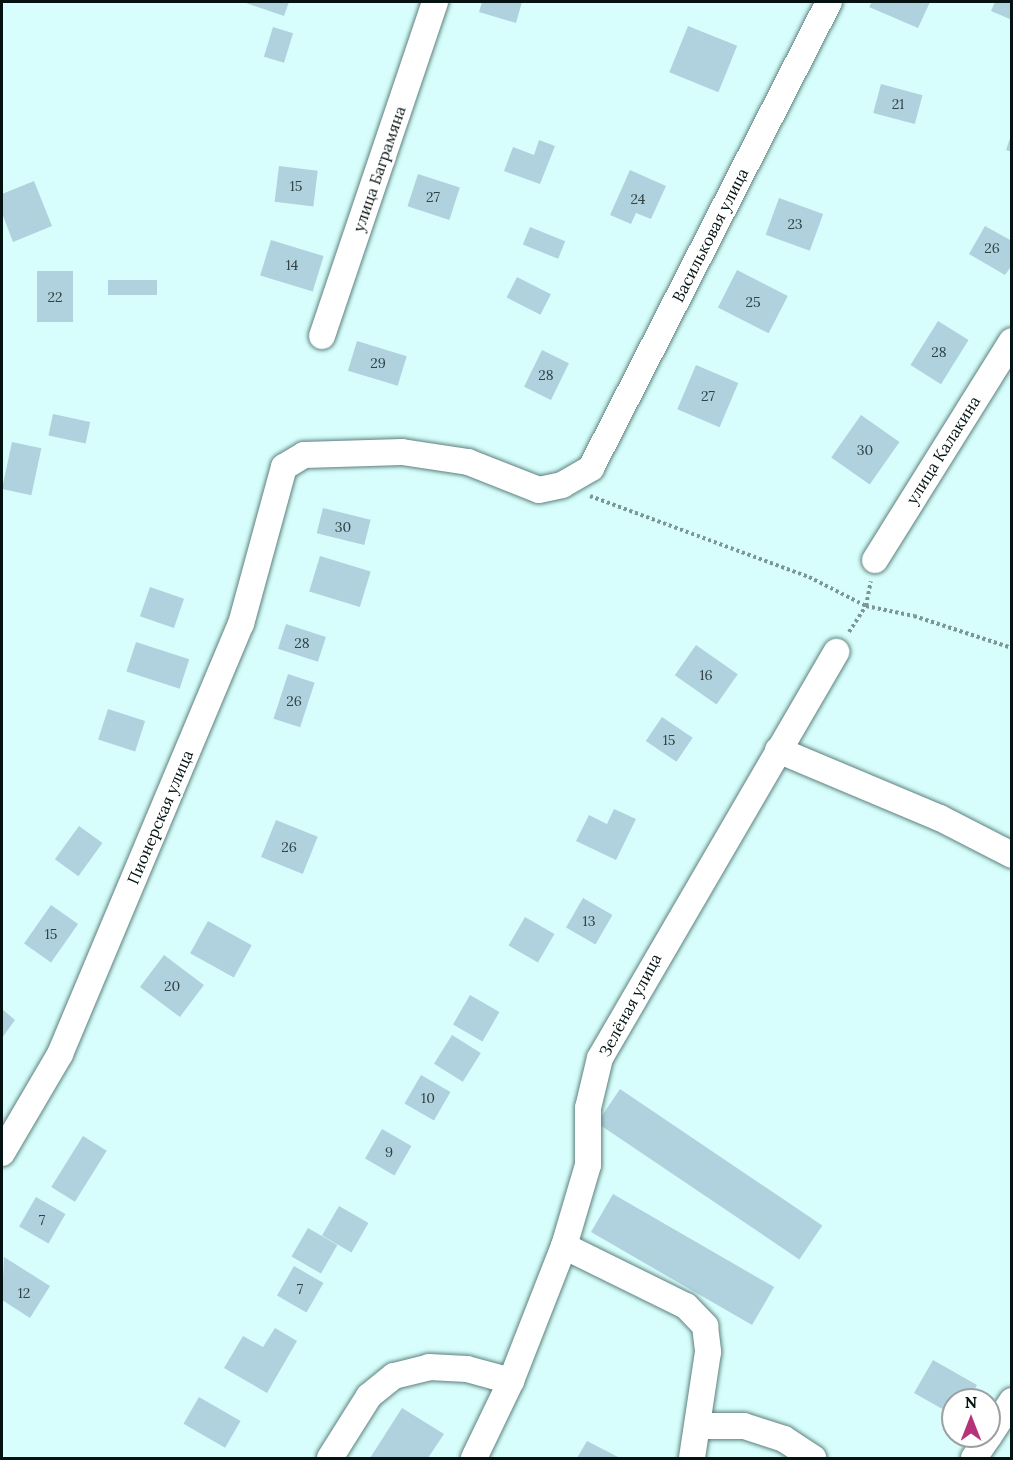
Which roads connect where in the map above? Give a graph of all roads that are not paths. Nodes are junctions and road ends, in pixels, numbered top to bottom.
1 (435, 2) edge
2 (829, 2) edge
3 (322, 336) dead end
4 (1008, 353) edge
5 (562, 485) joint
6 (875, 560) road end
7 (836, 652) road end
8 (778, 750) junction
9 (1011, 855) edge
10 (2, 1153) edge
11 (564, 1246) junction
12 (511, 1381) junction
13 (1011, 1401) edge
14 (1001, 1417) edge
15 (700, 1426) junction
16 (330, 1458) edge
17 (474, 1458) edge
18 (692, 1458) edge
19 (813, 1458) edge

1 - 3 street, улица Баграмяна
2 - 5 street, Васильковая улица
4 - 6 street, улица Калакина
5 - 10 street, Пионерская улица
7 - 8 street, Зелёная улица
8 - 9 street
8 - 11 street, Зелёная улица
11 - 12 street, Зелёная улица
11 - 15 street
12 - 16 street
12 - 17 street, Зелёная улица
13 - 14 street
15 - 18 street
15 - 19 street

